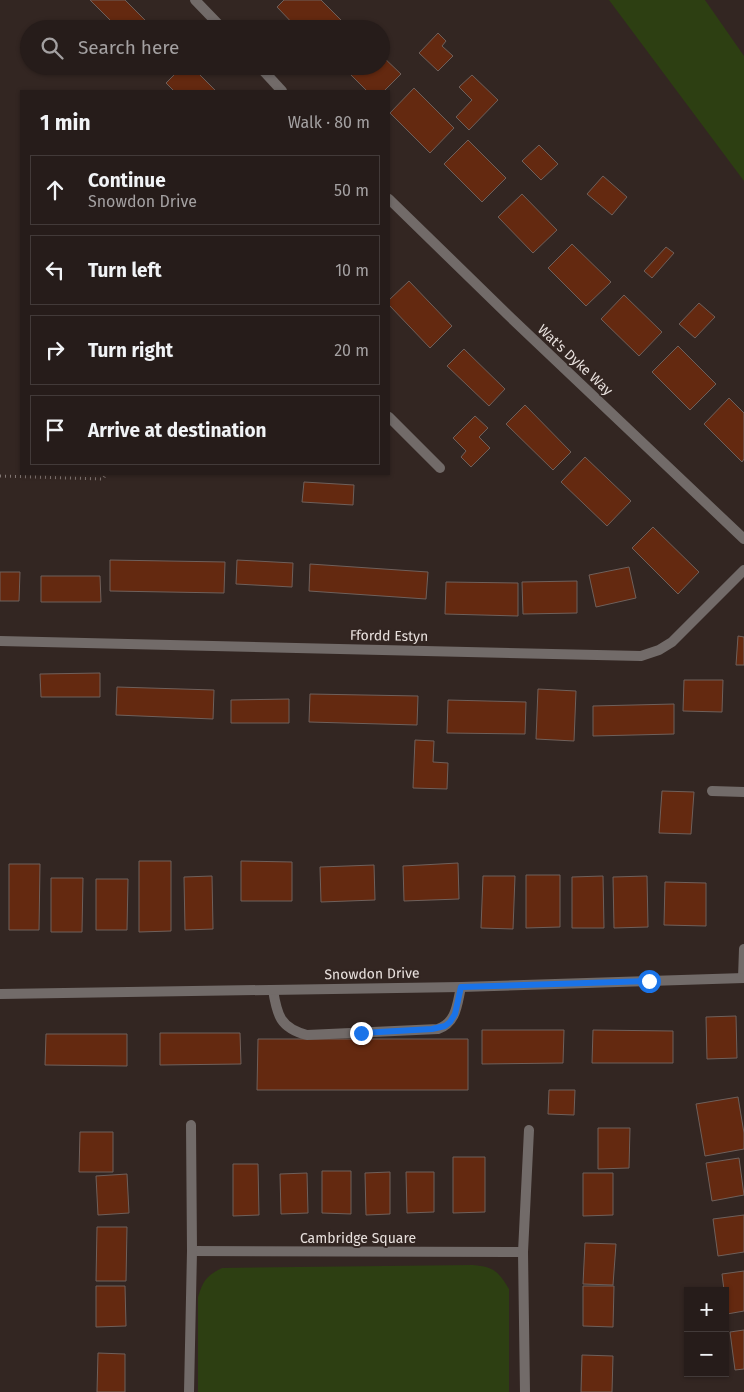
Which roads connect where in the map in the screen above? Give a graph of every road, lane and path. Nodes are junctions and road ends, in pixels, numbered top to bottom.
1 (195, 0) edge
2 (214, 20) edge
3 (267, 75) edge
4 (281, 90) edge
5 (390, 200) edge
6 (390, 422) edge
7 (440, 468) dead end
8 (106, 475) edge
9 (0, 476) edge
10 (744, 539) edge
11 (744, 570) edge
12 (0, 642) edge
13 (712, 791) dead end
14 (744, 792) edge
15 (744, 949) edge
16 (744, 978) edge
17 (461, 987) junction
18 (274, 990) junction
19 (0, 994) edge
20 (191, 1124) dead end
21 (529, 1130) dead end
22 (192, 1251) junction
23 (523, 1252) junction
24 (189, 1392) edge
25 (524, 1392) edge

1 - 2 street
3 - 4 street
5 - 10 street, Wat's Dyke Way
6 - 7 street
8 - 9 path
11 - 12 street, Ffordd Estyn
13 - 14 street
15 - 16 street
16 - 17 street, Snowdon Drive
17 - 18 street, Snowdon Drive
17 - 18 street
18 - 19 street, Snowdon Drive
20 - 22 street
21 - 23 street
22 - 23 street, Cambridge Square
22 - 24 street
23 - 25 street

